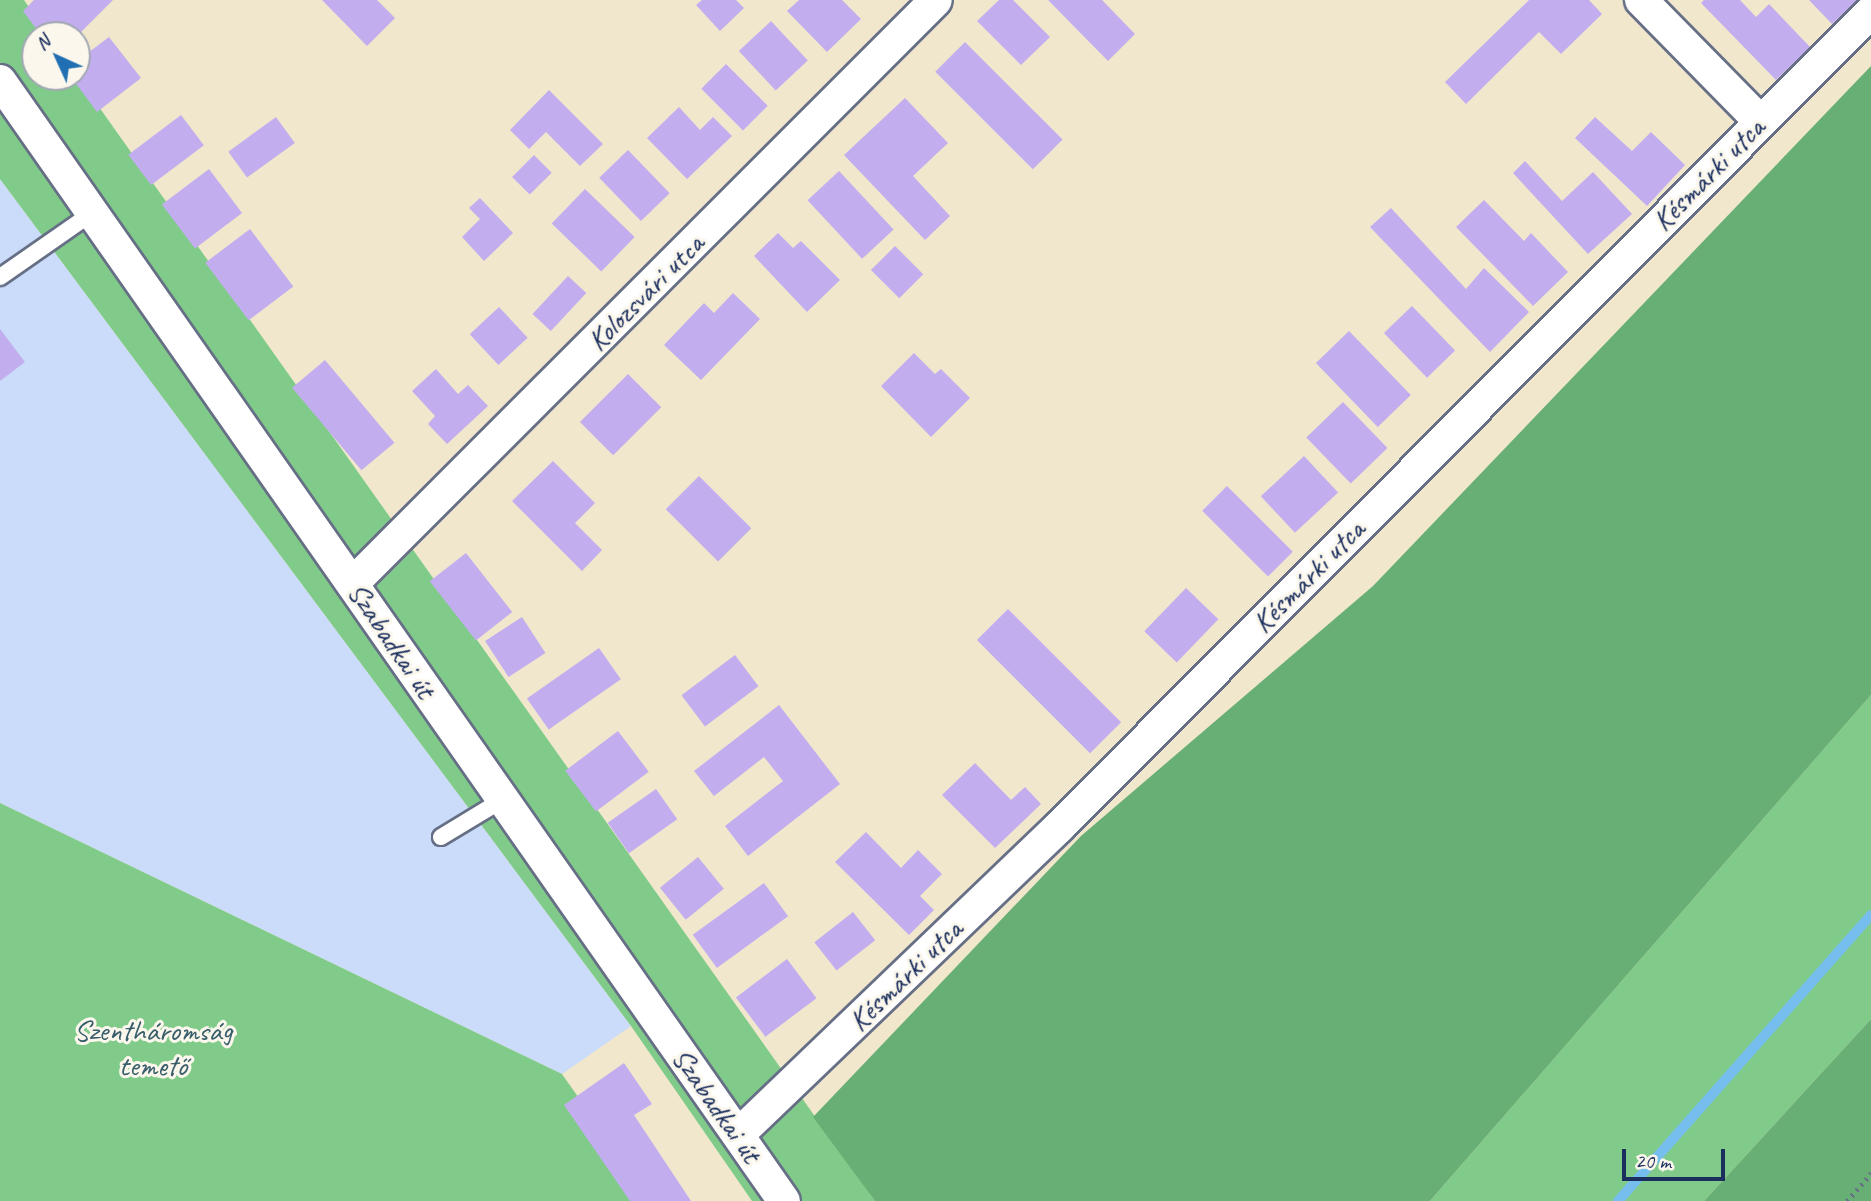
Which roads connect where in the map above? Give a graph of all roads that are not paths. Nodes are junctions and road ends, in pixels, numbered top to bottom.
1 (936, 0) edge
2 (1641, 0) edge
3 (1871, 12) edge
4 (0, 80) edge
5 (1760, 121) junction
6 (92, 213) junction
7 (0, 276) edge
8 (353, 583) junction
9 (502, 800) junction
10 (441, 837) dead end
11 (739, 1134) junction
12 (784, 1201) edge

1 - 8 street, Kolozsvári utca
2 - 5 street
3 - 5 street, Késmárki utca
4 - 6 street, Szabadkai út
5 - 11 street, Késmárki utca
6 - 7 lane
6 - 8 street, Szabadkai út
8 - 9 street, Szabadkai út
9 - 10 lane
9 - 11 street, Szabadkai út
11 - 12 street, Szabadkai út

